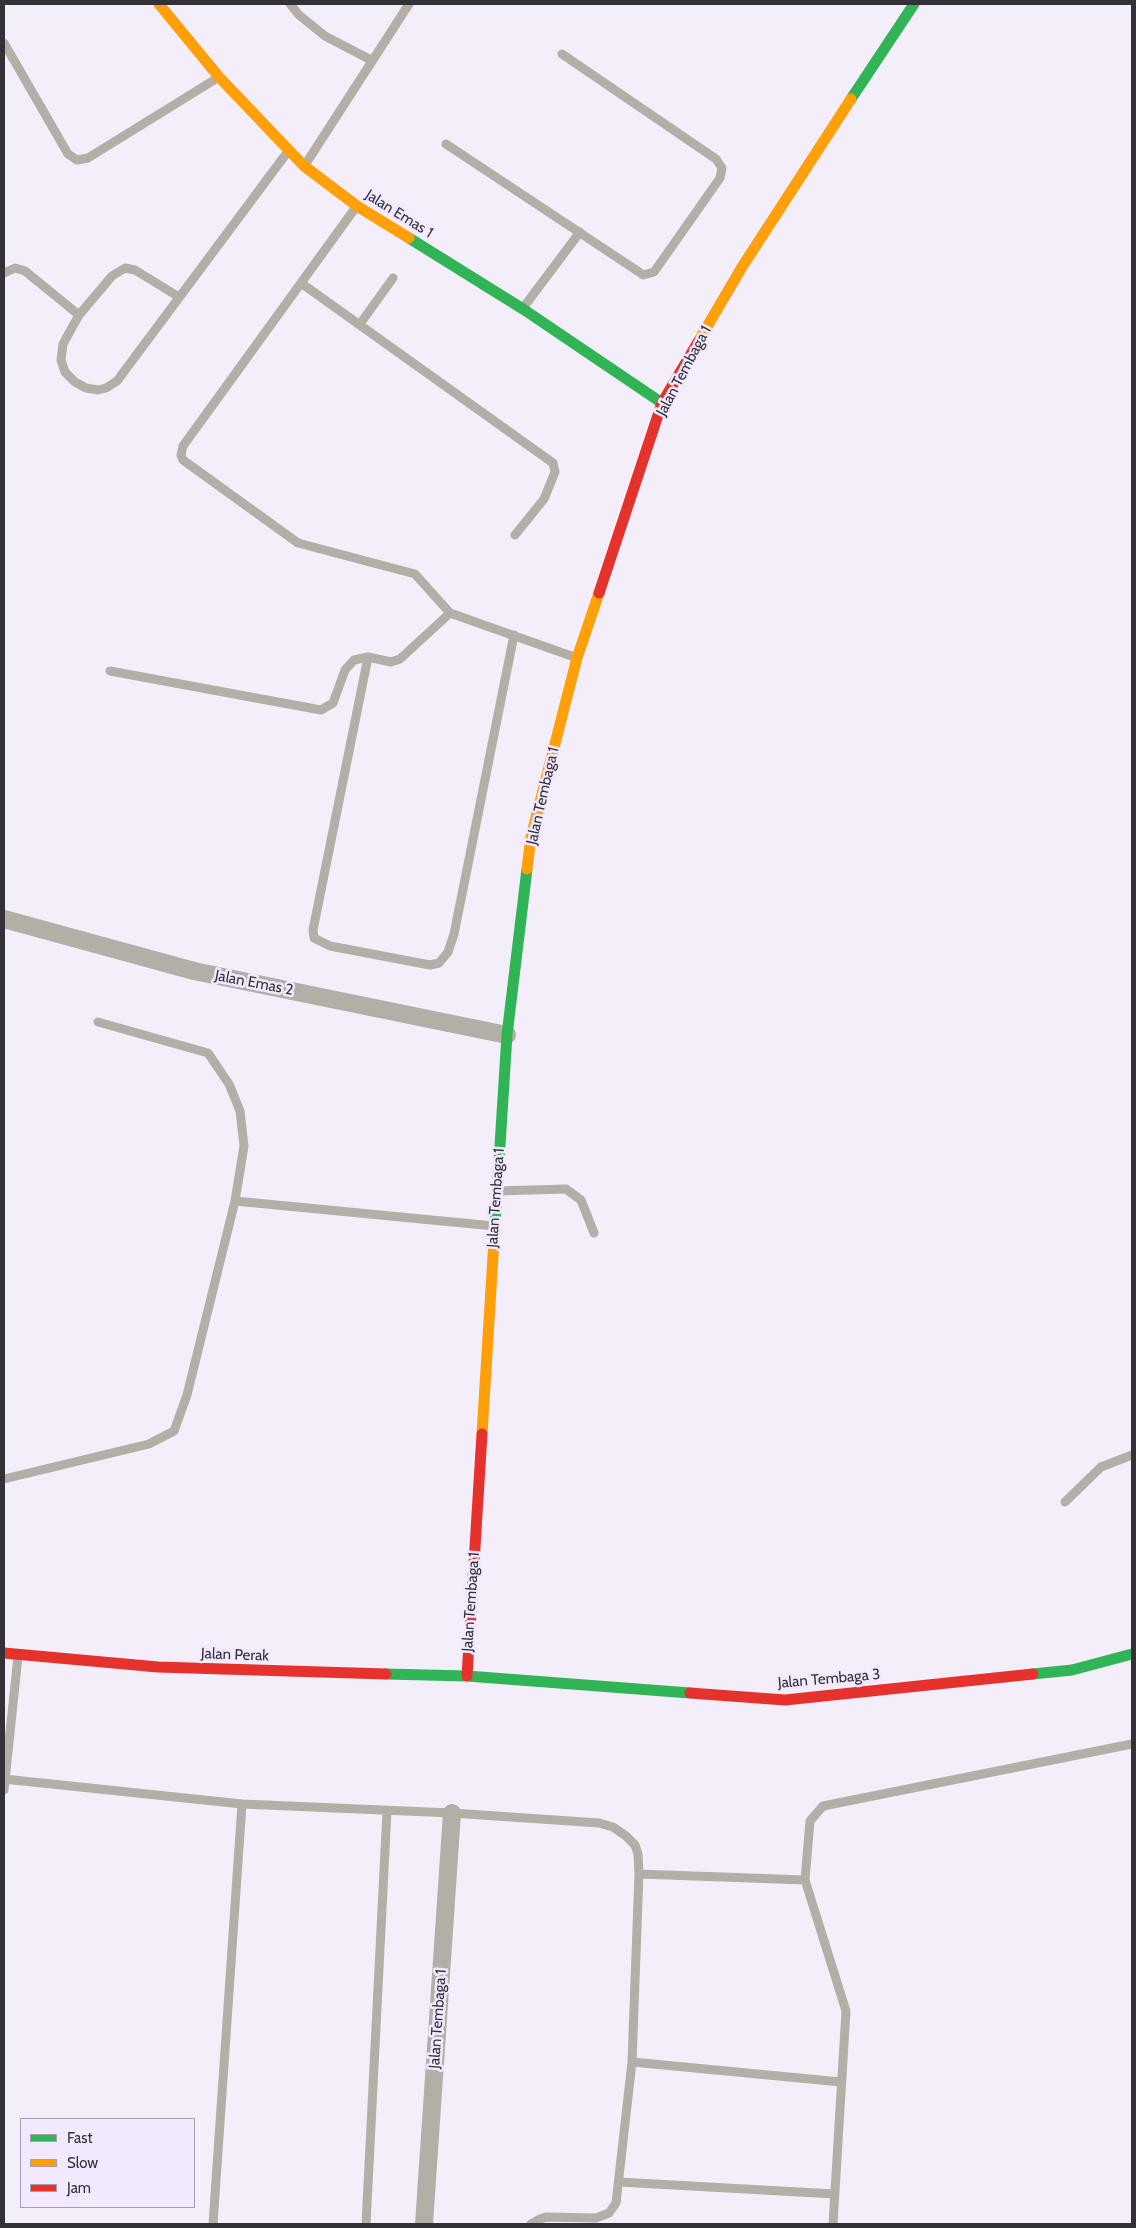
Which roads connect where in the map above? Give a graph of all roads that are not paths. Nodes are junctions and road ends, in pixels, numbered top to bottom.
1 (159, 4) edge
2 (290, 4) edge
3 (409, 4) edge
4 (914, 4) edge
5 (4, 44) edge
6 (562, 54) dead end
7 (371, 60) junction
8 (219, 77) junction
9 (446, 144) dead end
10 (289, 150) junction
11 (304, 166) junction
12 (357, 206) junction
13 (580, 232) junction
14 (4, 273) edge
15 (393, 278) dead end
16 (301, 283) junction
17 (179, 297) junction
18 (523, 309) junction
19 (79, 315) junction
20 (360, 324) junction
21 (662, 403) junction
22 (515, 535) dead end
23 (450, 613) junction
24 (514, 635) junction
25 (368, 657) junction
26 (577, 658) junction
27 (110, 671) dead end
28 (4, 918) edge
29 (98, 1022) dead end
30 (506, 1035) junction
31 (497, 1191) junction
32 (235, 1201) junction
33 (494, 1226) junction
34 (594, 1234) dead end
35 (1132, 1455) edge
36 (4, 1479) edge
37 (1065, 1502) dead end
38 (4, 1653) edge
39 (18, 1654) junction
40 (1132, 1654) edge
41 (467, 1676) junction
42 (1132, 1744) edge
43 (4, 1779) edge
44 (4, 1790) edge
45 (242, 1804) junction
46 (387, 1811) junction
47 (452, 1813) junction
48 (639, 1874) junction
49 (805, 1880) junction
50 (632, 2062) junction
51 (841, 2082) junction
52 (619, 2182) junction
53 (835, 2194) junction
54 (213, 2224) edge
55 (366, 2224) edge
56 (424, 2224) edge
57 (531, 2224) edge
58 (832, 2224) edge

1 - 8 street, Jalan Emas 1
2 - 7 lane
3 - 7 lane
4 - 21 street, Jalan Tembaga 1
5 - 8 lane
6 - 13 lane
7 - 11 lane
8 - 10 street, Jalan Emas 1
9 - 13 lane
10 - 11 street, Jalan Emas 1
10 - 17 lane
11 - 12 street, Jalan Emas 1
12 - 16 lane
12 - 18 street, Jalan Emas 1
13 - 18 lane
14 - 19 lane
15 - 20 lane
16 - 20 lane
16 - 23 lane
17 - 19 lane
17 - 19 lane
18 - 21 street, Jalan Emas 1
20 - 22 lane
21 - 26 street, Jalan Tembaga 1
23 - 24 lane
23 - 25 lane
24 - 25 lane
24 - 26 lane
25 - 27 lane
26 - 30 street, Jalan Tembaga 1
28 - 30 street, Jalan Emas 2
29 - 32 lane
30 - 31 street, Jalan Tembaga 1
31 - 33 street, Jalan Tembaga 1
31 - 34 lane
32 - 33 lane
32 - 36 lane
33 - 41 street, Jalan Tembaga 1
35 - 37 lane
38 - 39 street, Jalan Perak
39 - 41 street, Jalan Perak
39 - 43 lane
40 - 41 street, Jalan Tembaga 3
42 - 49 lane
43 - 44 lane
43 - 45 lane
45 - 46 lane
45 - 54 lane
46 - 47 lane
46 - 55 lane
47 - 48 lane
47 - 56 street, Jalan Tembaga 1
48 - 49 lane
48 - 50 lane
49 - 51 lane
50 - 51 lane
50 - 52 lane
51 - 53 lane
52 - 53 lane
52 - 57 lane
53 - 58 lane

